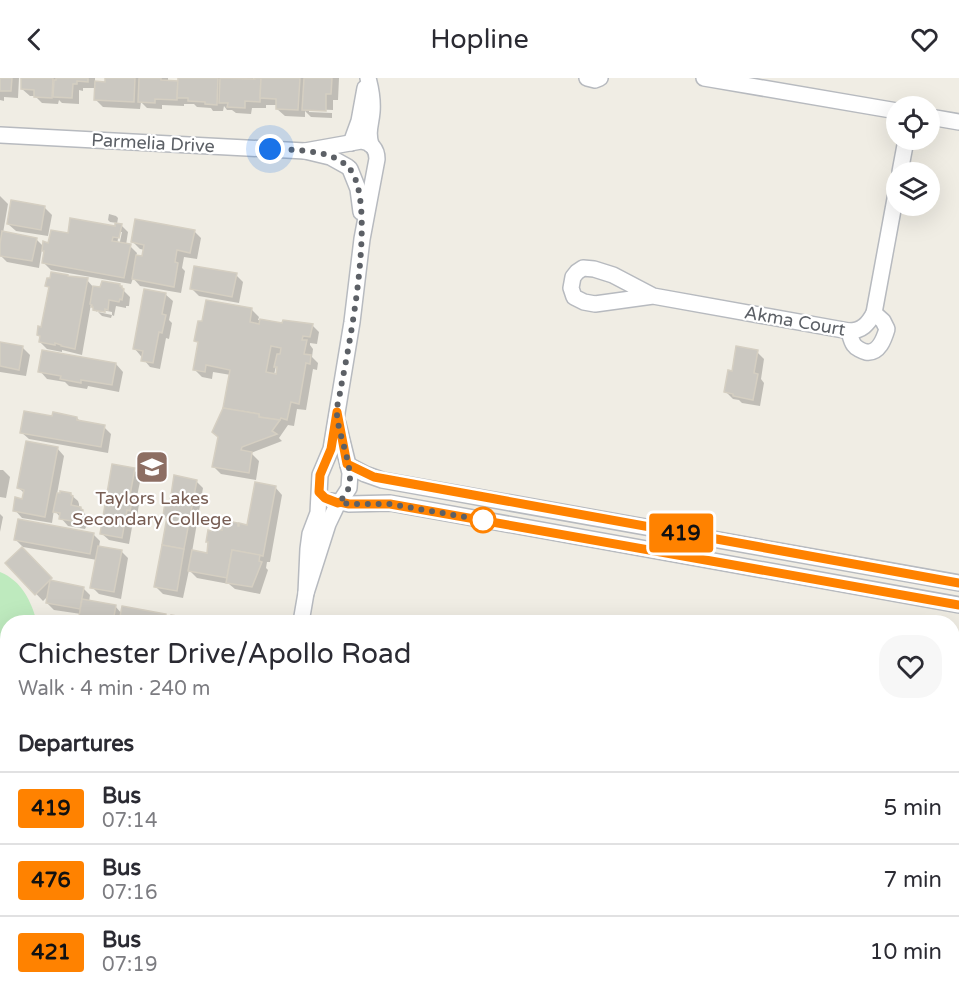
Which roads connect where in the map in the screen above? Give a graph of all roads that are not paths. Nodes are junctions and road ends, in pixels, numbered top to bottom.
1 (367, 78) edge
2 (587, 78) edge
3 (600, 78) edge
4 (704, 78) edge
5 (886, 109) edge
6 (940, 119) edge
7 (959, 122) edge
8 (0, 135) edge
9 (351, 144) junction
10 (371, 145) junction
11 (305, 151) junction
12 (376, 163) junction
13 (349, 168) junction
14 (892, 216) edge
15 (362, 239) junction
16 (653, 296) junction
17 (874, 314) junction
18 (849, 331) junction
19 (337, 412) junction
20 (326, 462) junction
21 (348, 464) junction
22 (319, 492) junction
23 (339, 502) junction
24 (959, 583) edge
25 (306, 593) junction
26 (959, 605) edge
27 (302, 615) edge

1 - 9 street
1 - 10 street
2 - 3 street
4 - 5 street
6 - 7 street
8 - 11 street, Parmelia Drive
9 - 10 street
9 - 11 street, Parmelia Drive
9 - 13 street
10 - 12 street
11 - 13 street, Parmelia Drive
12 - 13 street
12 - 15 street
13 - 15 street
14 - 17 street
15 - 19 street
16 - 16 street
16 - 18 street, Akma Court
17 - 18 street, Akma Court
17 - 18 street
19 - 20 street
19 - 21 street
20 - 21 street
20 - 22 street
21 - 23 street
21 - 24 street
22 - 23 street
22 - 25 street
23 - 25 street
23 - 26 street
25 - 27 street

